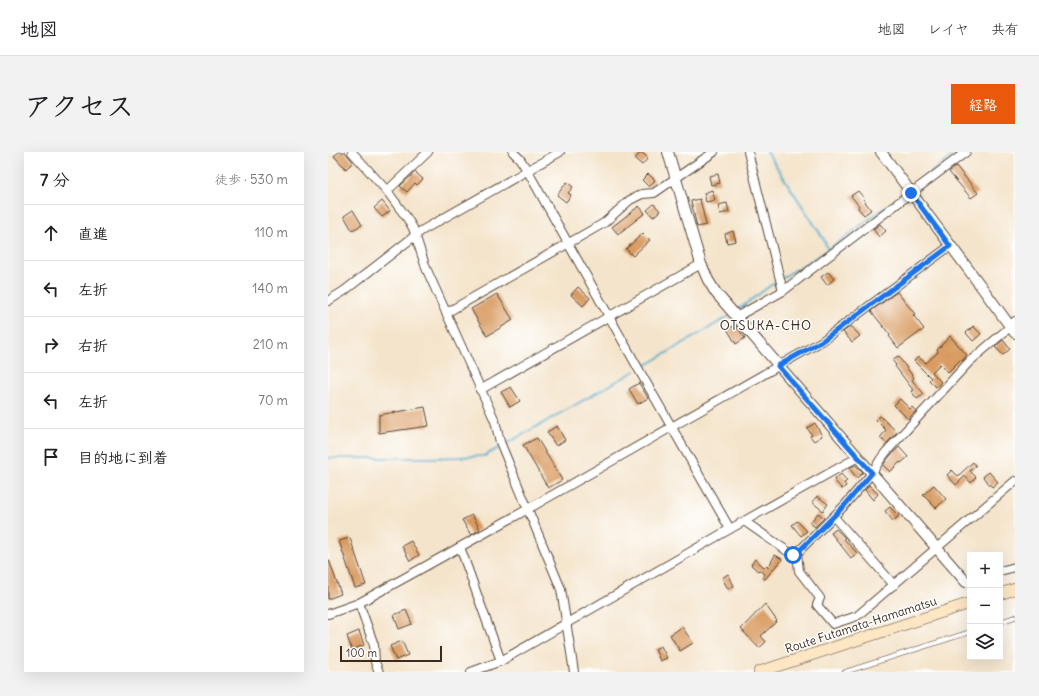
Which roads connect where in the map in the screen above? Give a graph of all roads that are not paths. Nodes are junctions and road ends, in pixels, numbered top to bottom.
1 (352, 152) edge
2 (428, 152) edge
3 (514, 152) edge
4 (560, 152) edge
5 (668, 152) edge
6 (714, 152) edge
7 (748, 152) edge
8 (881, 152) edge
9 (966, 152) edge
10 (527, 170) junction
11 (676, 179) junction
12 (387, 191) junction
13 (911, 193) junction
14 (415, 235) junction
15 (568, 244) junction
16 (950, 246) junction
17 (701, 264) junction
18 (783, 292) junction
19 (328, 301) edge
20 (446, 313) junction
21 (610, 316) junction
22 (736, 317) junction
23 (1013, 327) edge
24 (778, 366) junction
25 (480, 390) junction
26 (672, 426) junction
27 (858, 457) junction
28 (872, 473) junction
29 (1015, 481) edge
30 (528, 509) junction
31 (834, 517) junction
32 (744, 521) junction
33 (730, 529) junction
34 (460, 547) junction
35 (937, 548) junction
36 (797, 553) junction
37 (1015, 567) edge
38 (1003, 570) edge
39 (967, 580) edge
40 (894, 585) junction
41 (1015, 589) edge
42 (1003, 593) edge
43 (359, 603) junction
44 (967, 604) edge
45 (328, 614) edge
46 (1015, 618) edge
47 (1003, 621) edge
48 (566, 623) junction
49 (967, 633) edge
50 (501, 661) junction
51 (379, 672) edge
52 (471, 672) edge
53 (574, 672) edge
54 (759, 672) edge
55 (845, 672) edge

1 - 12 street
2 - 12 street
3 - 10 street
4 - 10 street
5 - 11 street
6 - 11 street
7 - 18 street
8 - 13 street
9 - 13 street
10 - 14 street
10 - 15 street
11 - 15 street
11 - 17 street
12 - 14 street
13 - 16 street
13 - 18 street
14 - 19 street
14 - 20 street
15 - 20 street
15 - 21 street
16 - 23 street
16 - 24 street
17 - 21 street
17 - 22 street
18 - 22 street
20 - 25 street
21 - 25 street
21 - 26 street
22 - 24 street
23 - 28 street
24 - 26 street
24 - 27 street
25 - 30 street
26 - 30 street
26 - 33 street
27 - 28 street
27 - 32 street
28 - 31 street
28 - 35 street
29 - 35 street
30 - 34 street
30 - 48 street
31 - 36 street
31 - 40 street
32 - 33 street
32 - 36 street
33 - 48 street
34 - 43 street
34 - 50 street
35 - 39 street
35 - 40 street
36 - 40 street
37 - 38 street
41 - 42 main road
43 - 45 street
43 - 51 street
44 - 54 main road, Route Futamata-Hamamatsu
46 - 47 lane
48 - 50 street
48 - 53 street
49 - 55 lane
50 - 52 street

